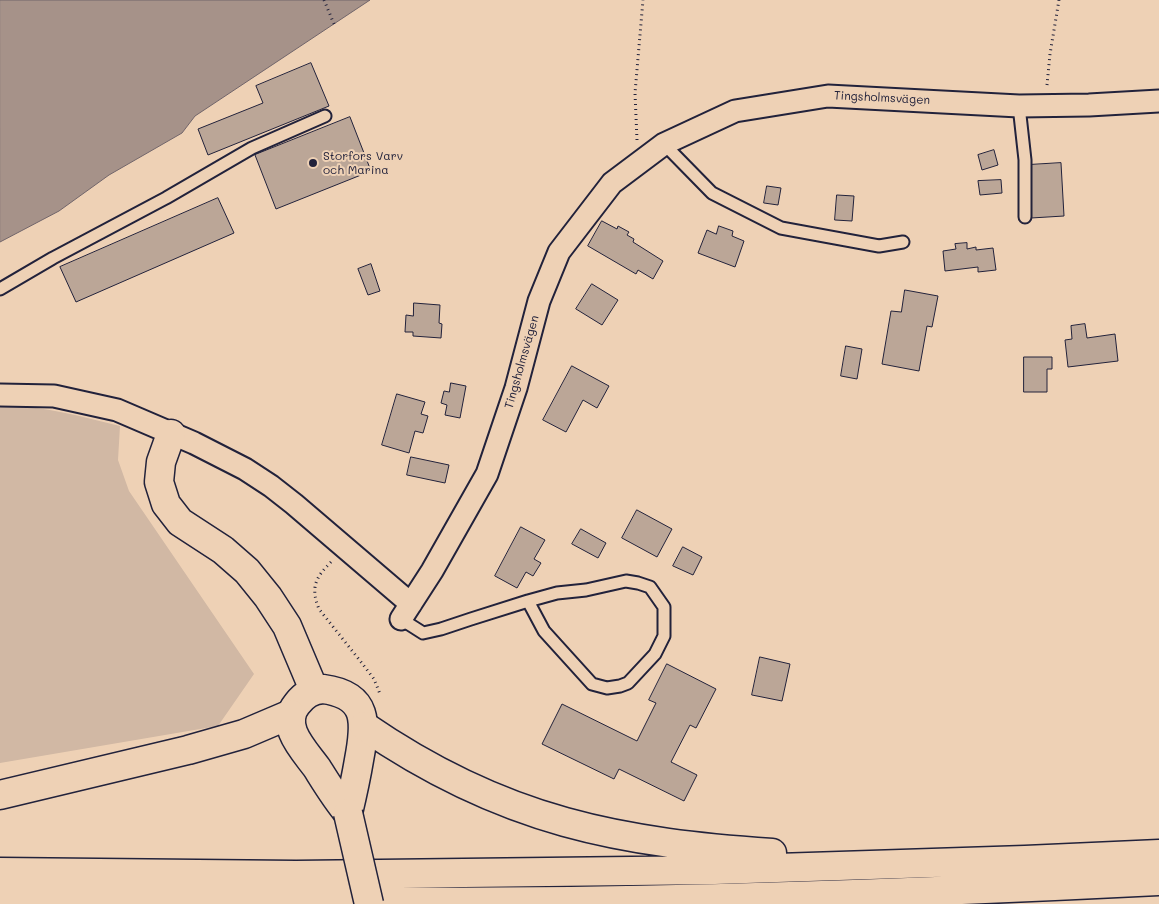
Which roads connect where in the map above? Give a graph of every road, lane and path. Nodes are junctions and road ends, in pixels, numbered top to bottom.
1 (324, 0) edge
2 (643, 0) edge
3 (1059, 0) edge
4 (334, 24) dead end
5 (1159, 101) edge
6 (1019, 106) junction
7 (1047, 106) junction
8 (325, 116) dead end
9 (664, 144) junction
10 (638, 163) junction
11 (1025, 218) dead end
12 (903, 242) dead end
13 (0, 289) edge
14 (0, 395) edge
15 (171, 434) junction
16 (528, 601) junction
17 (406, 612) junction
18 (314, 690) junction
19 (291, 714) junction
20 (364, 726) junction
21 (0, 795) edge
22 (348, 813) junction
23 (1149, 854) edge
24 (0, 872) edge
25 (1159, 881) edge
26 (1103, 884) junction
27 (0, 898) edge
28 (369, 904) edge
29 (1019, 904) edge

1 - 4 path
2 - 10 path
3 - 7 path
5 - 7 street, Tingsholmsvägen
6 - 7 street, Tingsholmsvägen
6 - 9 street, Tingsholmsvägen
6 - 11 lane
8 - 13 lane
9 - 10 street, Tingsholmsvägen
9 - 12 lane
10 - 17 street, Tingsholmsvägen
14 - 15 street
15 - 17 street
15 - 18 main road
16 - 16 lane
16 - 17 lane
18 - 19 main road
18 - 20 main road
19 - 21 main road
19 - 22 main road
20 - 22 main road
20 - 23 main road
22 - 28 main road, bridge
23 - 24 main road
25 - 26 main road
26 - 27 main road
26 - 29 main road

